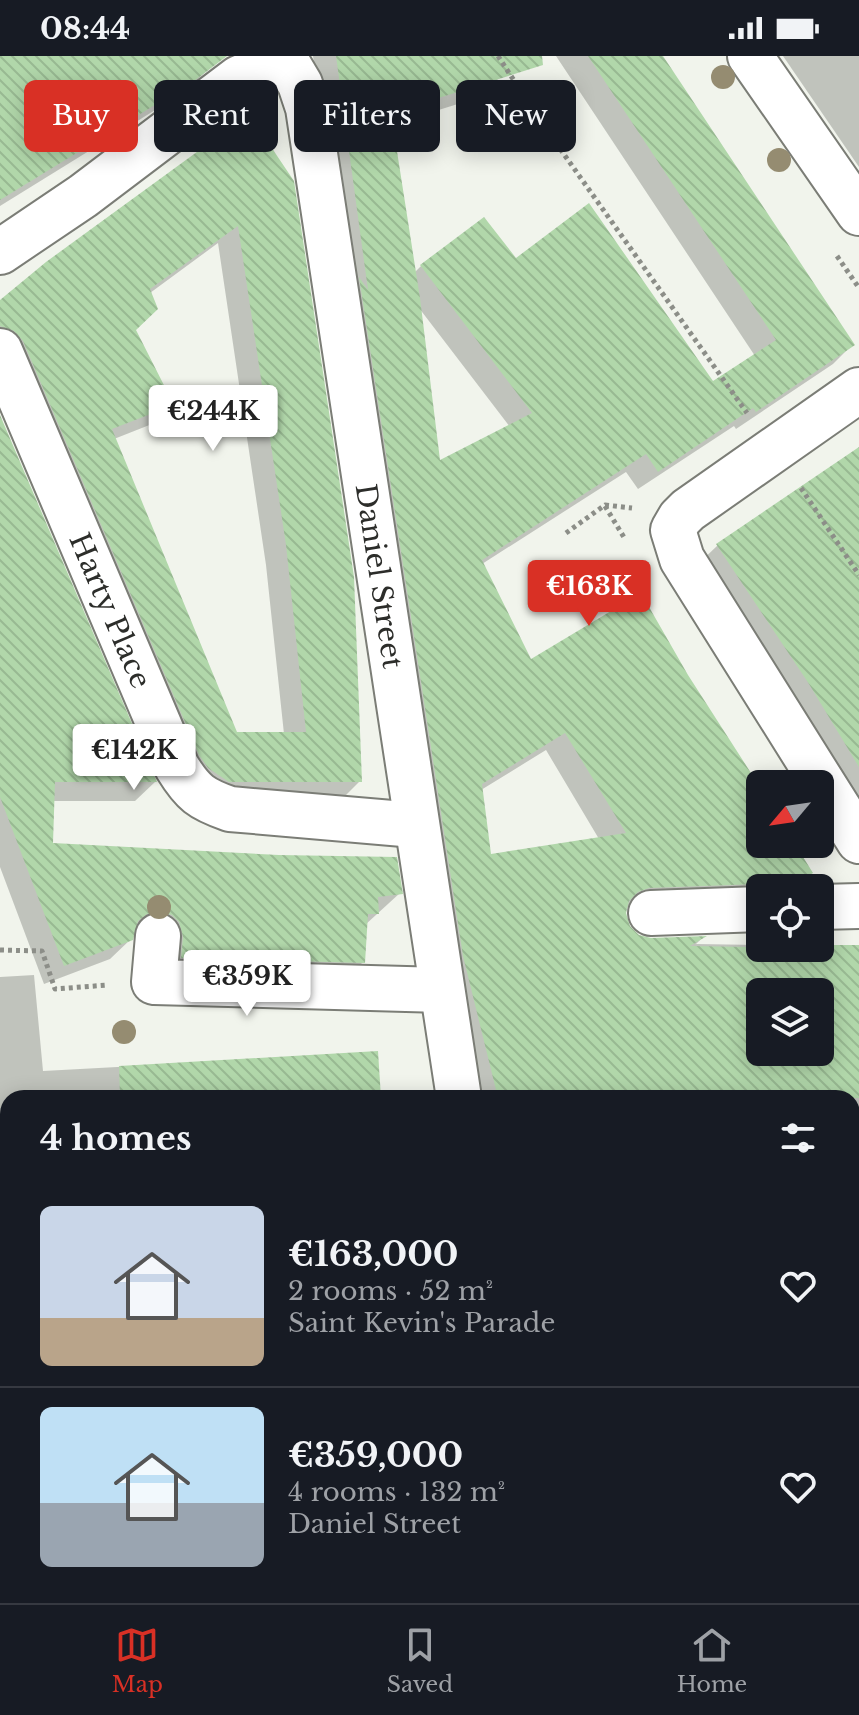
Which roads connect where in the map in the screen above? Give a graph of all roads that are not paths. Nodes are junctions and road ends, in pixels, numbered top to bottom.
1 (750, 56) edge
2 (285, 57) edge
3 (859, 213) edge
4 (0, 252) edge
5 (0, 351) edge
6 (859, 390) edge
7 (415, 825) junction
8 (859, 841) edge
9 (859, 906) edge
10 (834, 907) edge
11 (746, 910) edge
12 (651, 913) dead end
13 (158, 936) dead end
14 (442, 990) junction
15 (458, 1090) edge

1 - 3 street
2 - 4 street
2 - 7 street, Daniel Street
5 - 7 street, Harty Place
6 - 8 street
7 - 14 street, Daniel Street
9 - 10 street
11 - 12 street
13 - 14 street
14 - 15 street, Daniel Street

